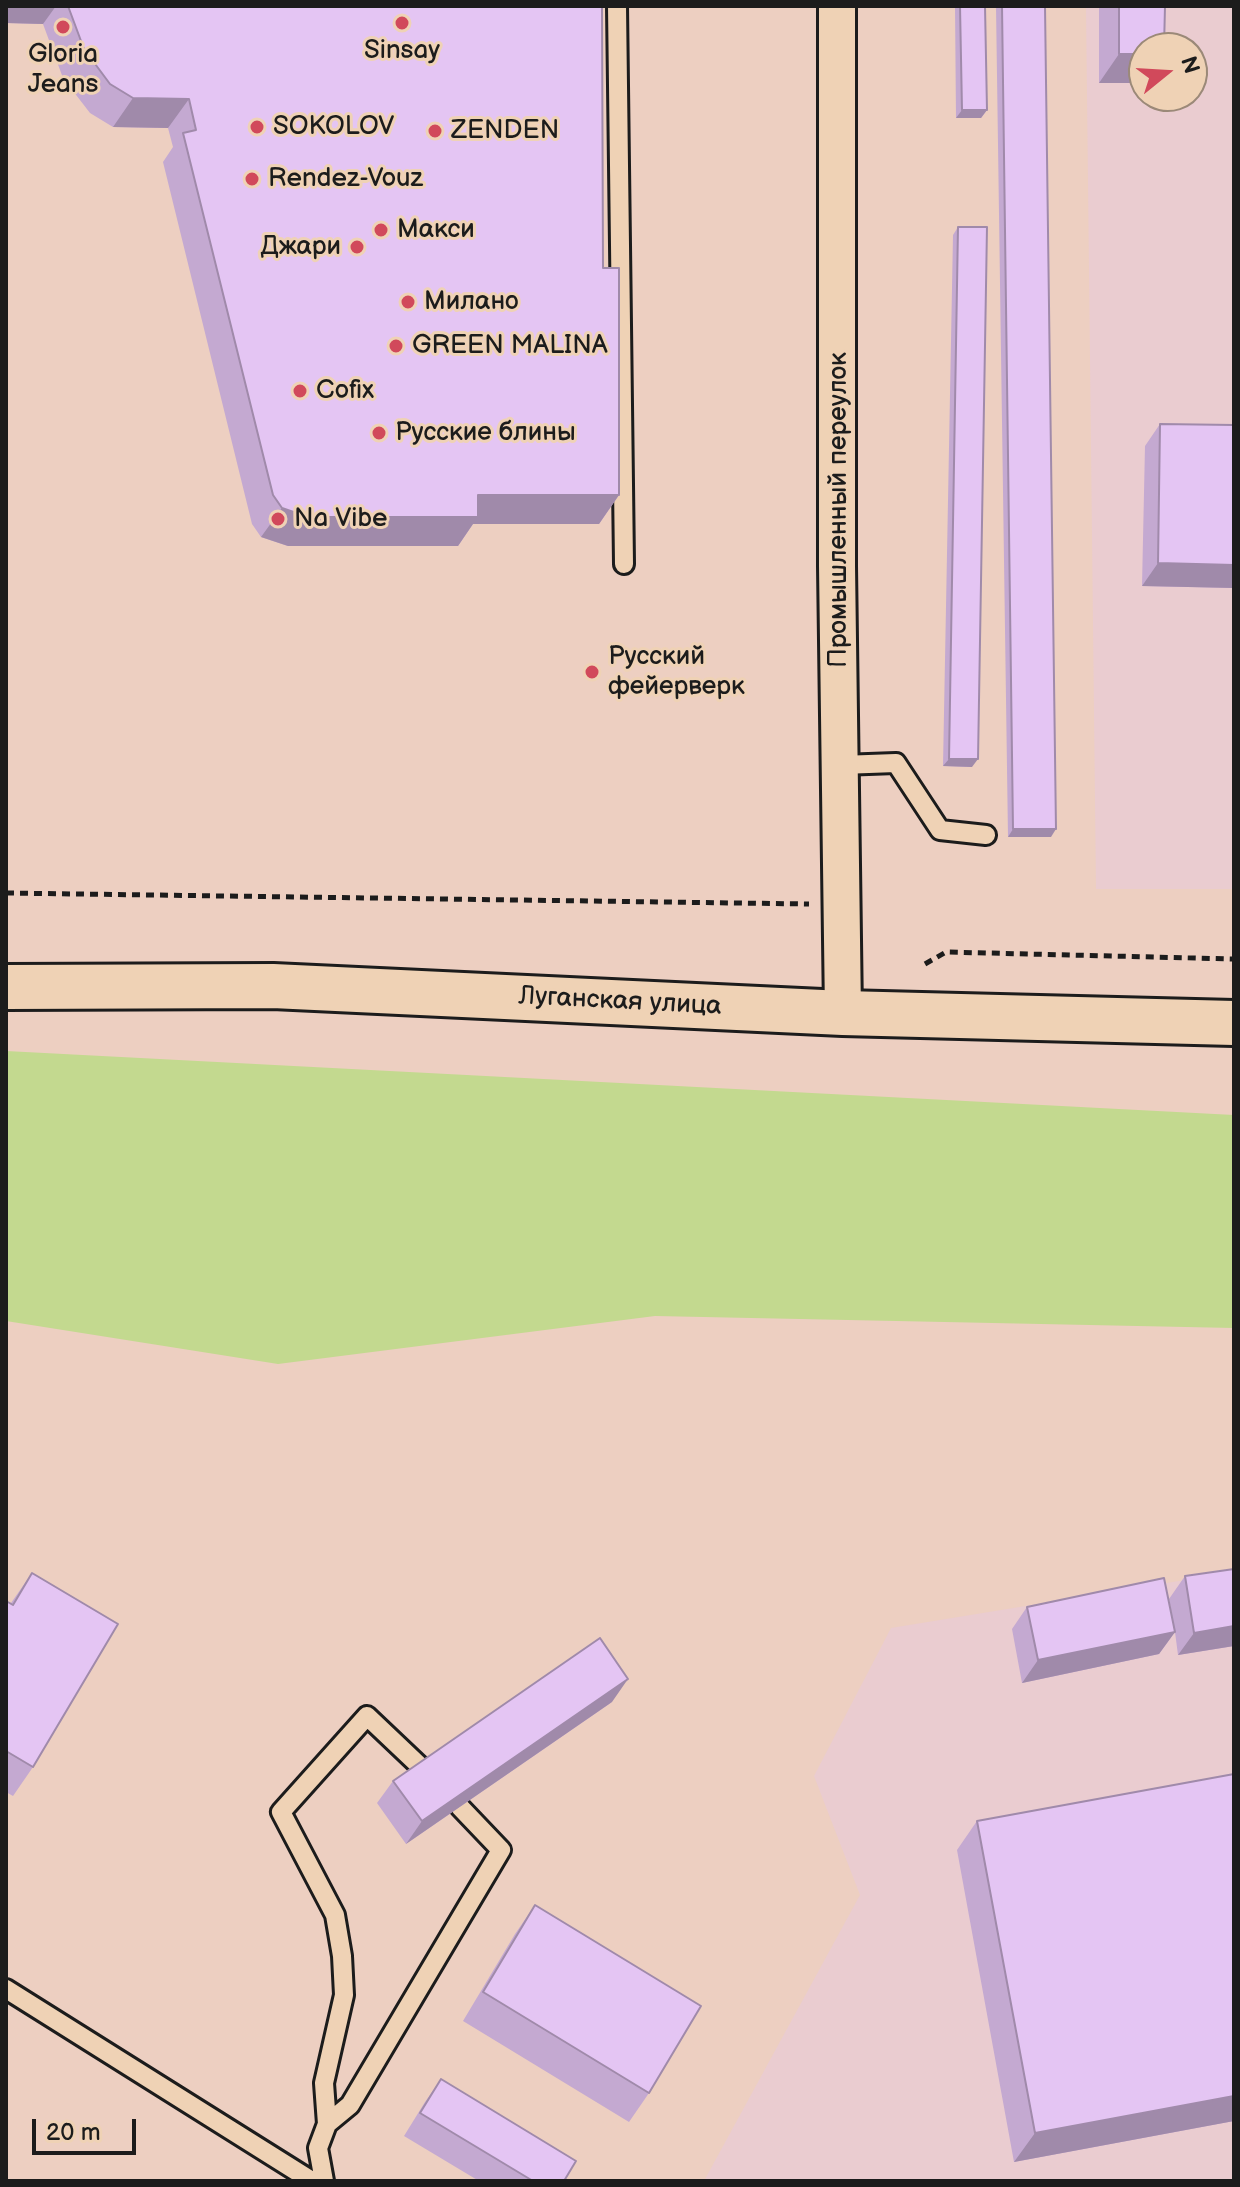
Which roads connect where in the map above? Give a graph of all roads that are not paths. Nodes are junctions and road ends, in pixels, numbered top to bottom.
1 (617, 6) edge
2 (837, 6) edge
3 (624, 564) dead end
4 (841, 765) junction
5 (986, 835) dead end
6 (6, 987) edge
7 (843, 1013) junction
8 (1234, 1023) edge
9 (425, 1771) edge
10 (460, 1807) edge
11 (6, 1989) edge
12 (327, 2124) junction
13 (312, 2181) edge
14 (324, 2181) edge

1 - 3 lane
2 - 4 street, Промышленный переулок
4 - 5 lane
4 - 7 street, Промышленный переулок
6 - 7 highway, Луганская улица
7 - 8 highway, Луганская улица
9 - 12 lane
10 - 12 lane
11 - 13 lane
12 - 14 lane

